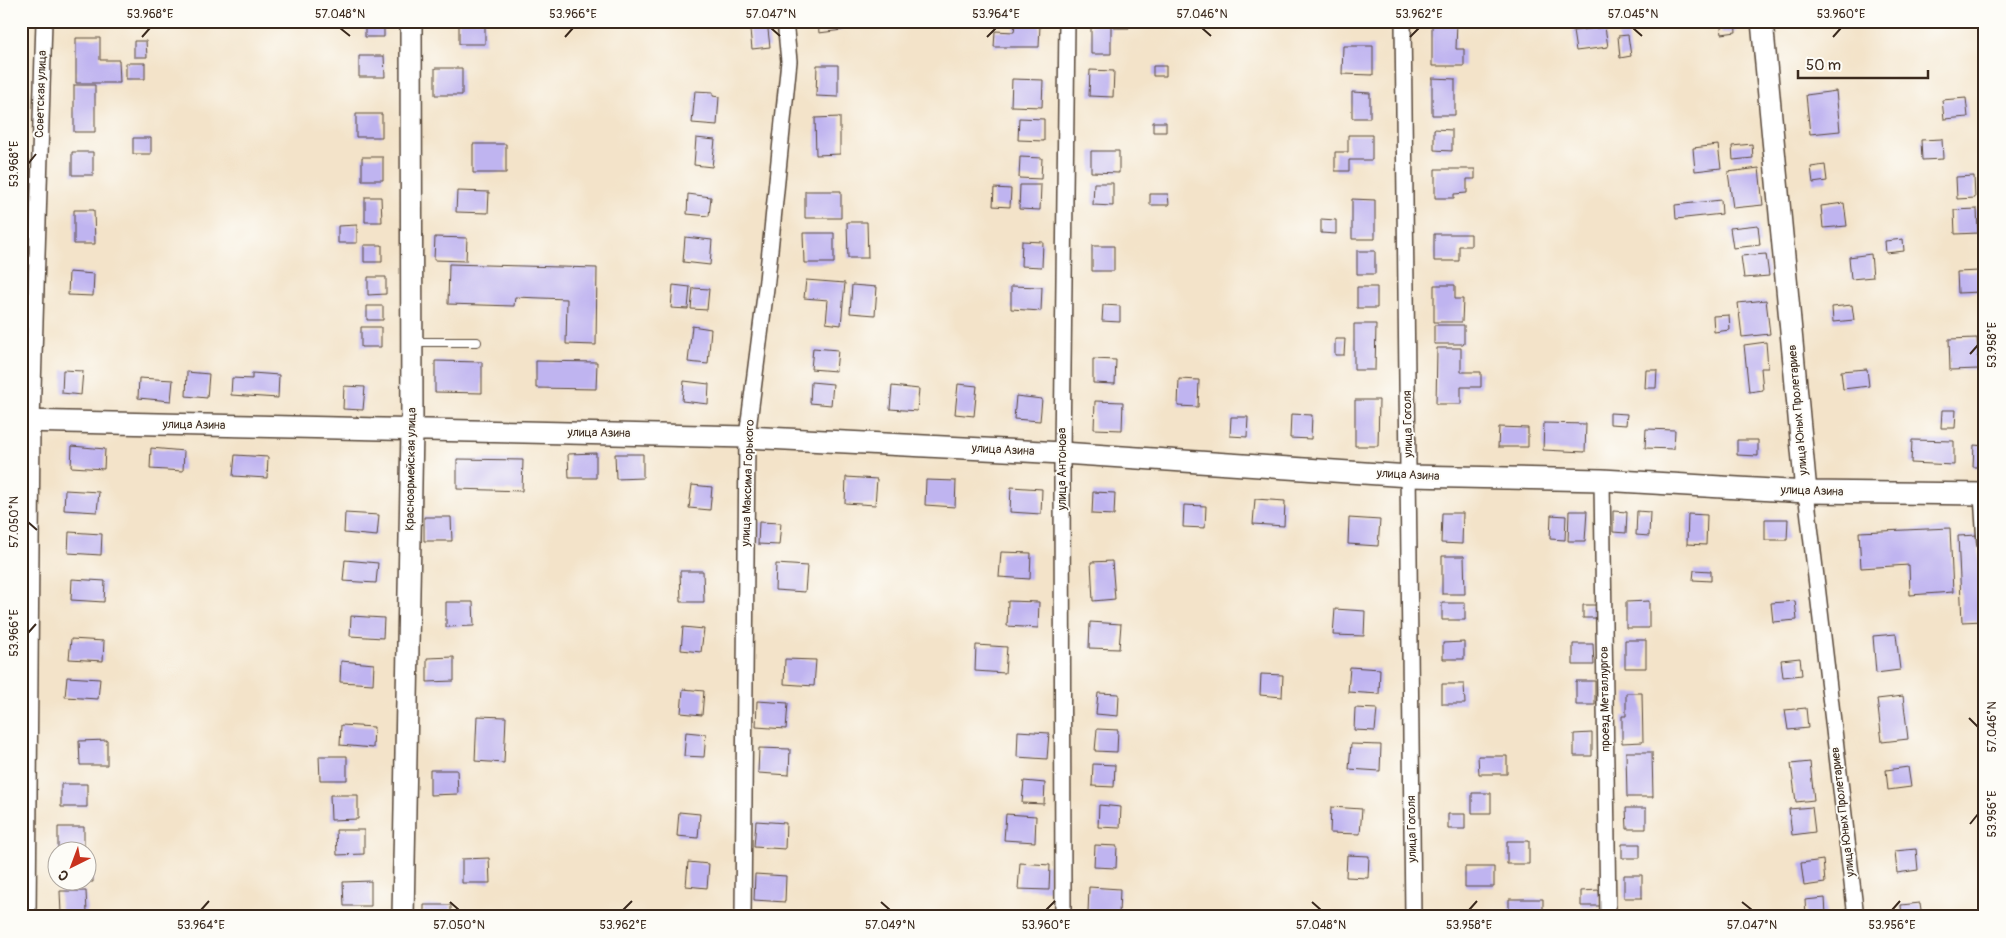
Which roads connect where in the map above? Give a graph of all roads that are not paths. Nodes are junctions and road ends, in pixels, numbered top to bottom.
1 (44, 21) edge
2 (411, 21) edge
3 (785, 21) edge
4 (1068, 21) edge
5 (1404, 21) edge
6 (1762, 21) edge
7 (412, 342) junction
8 (477, 342) dead end
9 (26, 421) edge
10 (412, 429) junction
11 (747, 437) junction
12 (1062, 453) junction
13 (1409, 476) junction
14 (1602, 480) junction
15 (1806, 492) junction
16 (1984, 494) edge
17 (1985, 544) edge
18 (28, 917) edge
19 (403, 917) edge
20 (743, 917) edge
21 (1063, 917) edge
22 (1413, 917) edge
23 (1608, 917) edge
24 (1856, 917) edge

1 - 9 street, Советская улица
2 - 7 main road, Красноармейская улица
3 - 11 street, улица Максима Горького
4 - 12 street, улица Антонова
5 - 13 street, улица Гоголя
6 - 15 main road, улица Юных Пролетариев
7 - 8 lane
7 - 10 main road, Красноармейская улица
9 - 10 main road, улица Азина
9 - 18 street, Советская улица
10 - 11 main road, улица Азина
10 - 19 main road, Красноармейская улица
11 - 12 main road, улица Азина
11 - 20 street, улица Максима Горького
12 - 13 main road, улица Азина
12 - 21 street, улица Антонова
13 - 14 main road, улица Азина
13 - 22 street, улица Гоголя
14 - 15 main road, улица Азина
14 - 23 street, проезд Металлургов
15 - 16 main road, улица Азина
15 - 24 street, улица Юных Пролетариев
16 - 17 street

